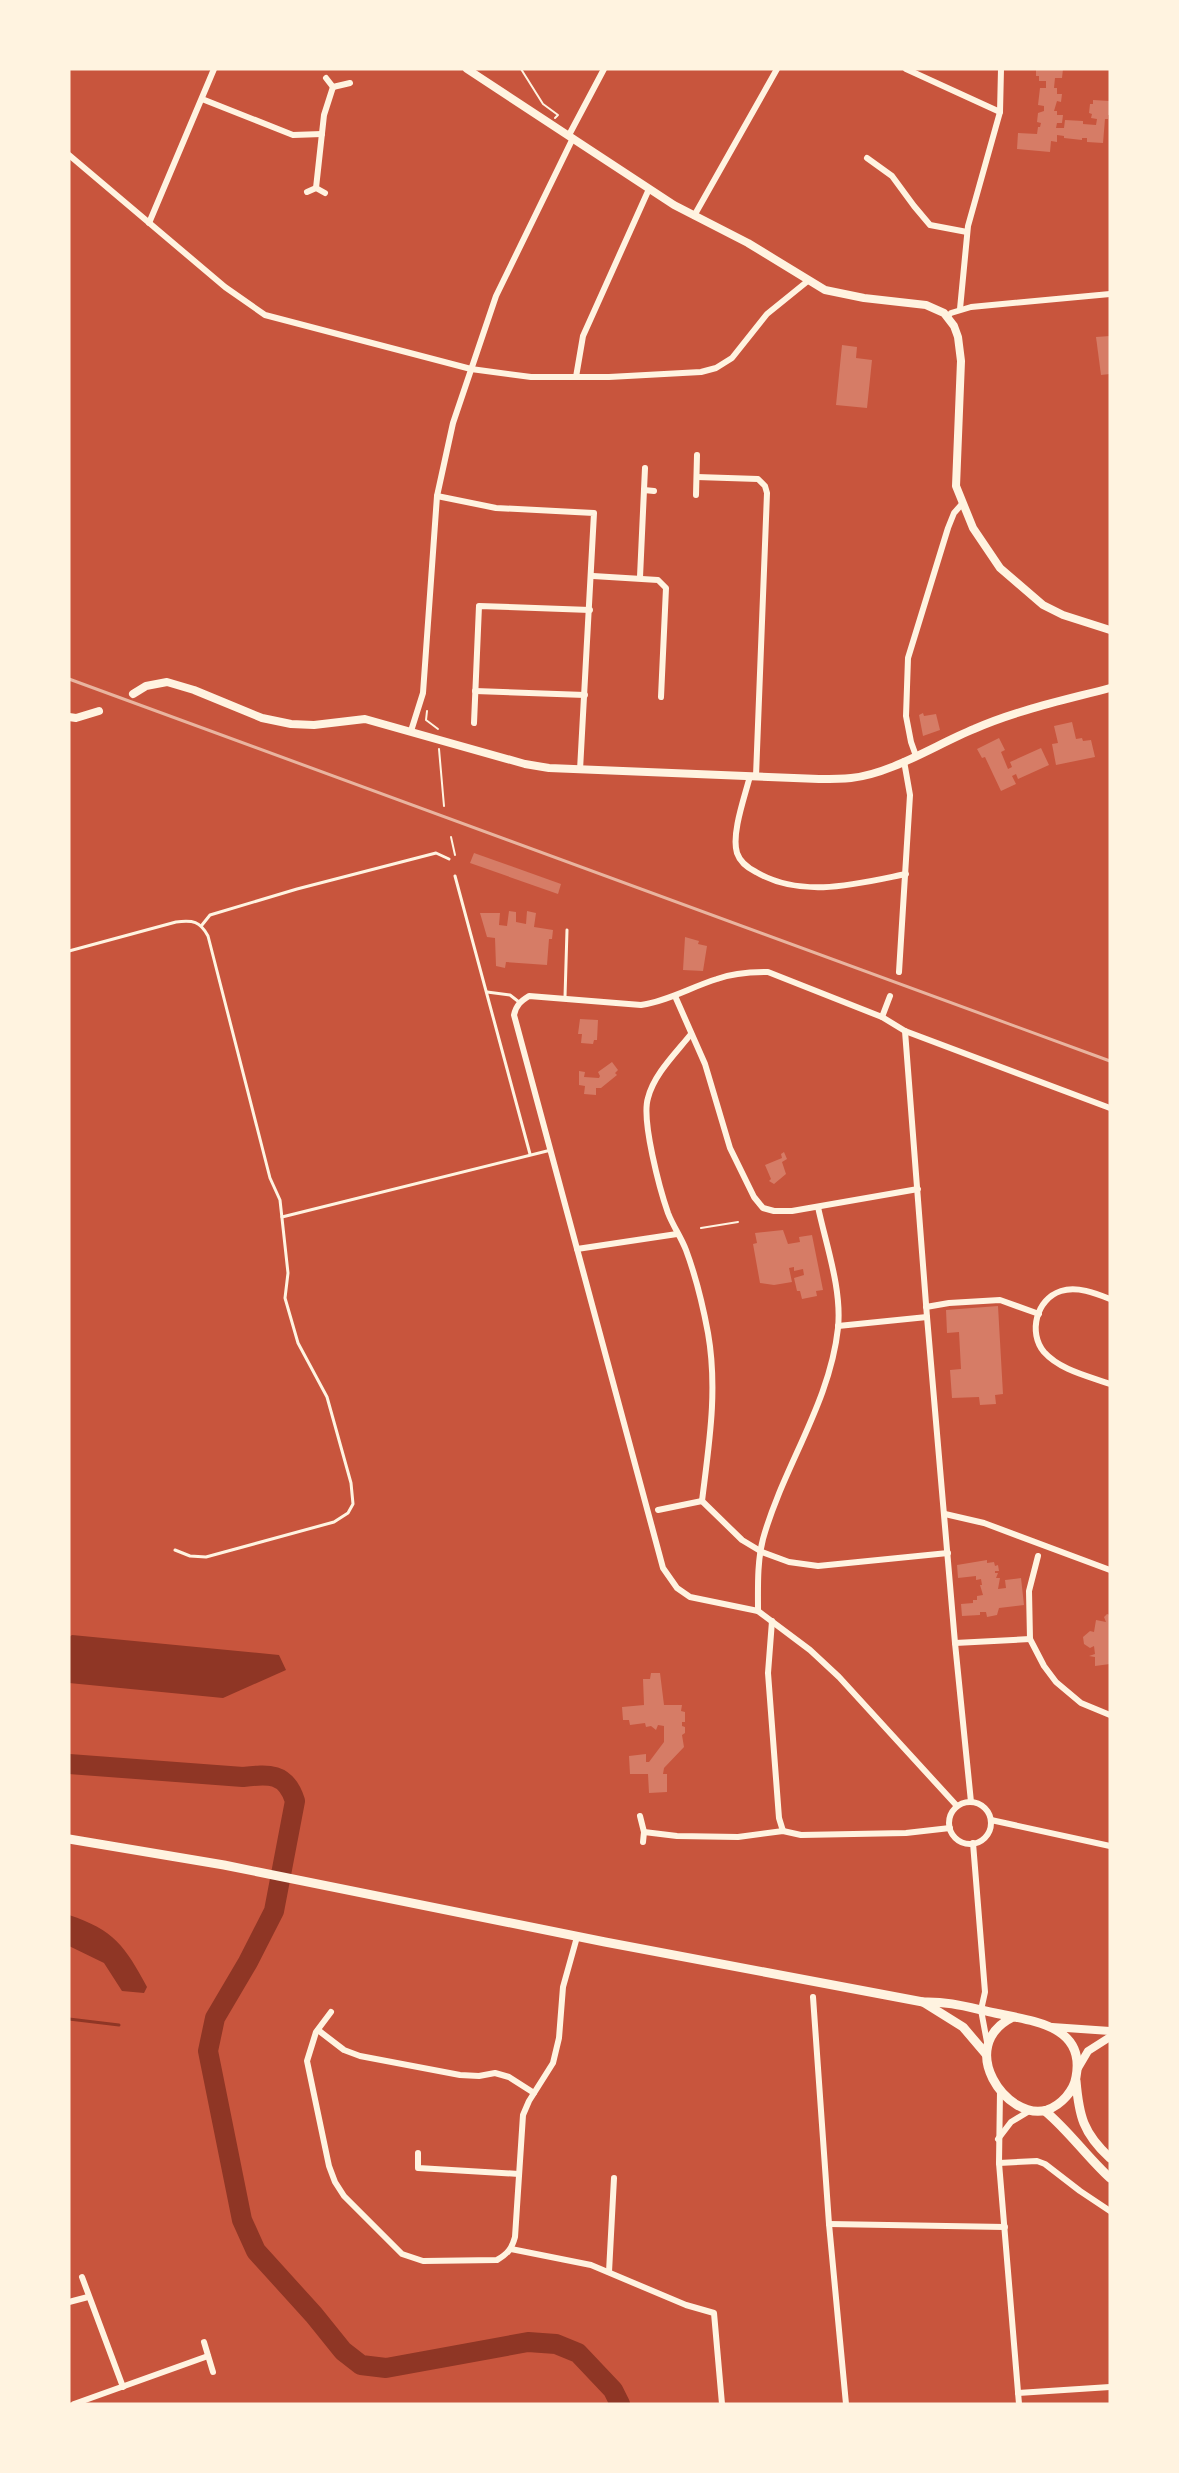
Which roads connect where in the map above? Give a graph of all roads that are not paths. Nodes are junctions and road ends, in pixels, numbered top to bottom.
1 (214, 69) edge
2 (467, 69) edge
3 (604, 69) edge
4 (777, 69) edge
5 (906, 69) edge
6 (1001, 69) edge
7 (326, 78) dead end
8 (350, 83) dead end
9 (333, 87) junction
10 (202, 99) junction
11 (1000, 112) junction
12 (322, 134) junction
13 (571, 136) junction
14 (69, 155) edge
15 (867, 158) dead end
16 (316, 188) junction
17 (649, 189) junction
18 (307, 192) dead end
19 (325, 193) dead end
20 (694, 216) junction
21 (149, 223) junction
22 (967, 232) junction
23 (809, 280) junction
24 (1110, 294) edge
25 (960, 309) junction
26 (947, 317) junction
27 (471, 369) junction
28 (576, 377) junction
29 (698, 455) dead end
30 (645, 468) dead end
31 (697, 477) junction
32 (644, 490) junction
33 (654, 491) dead end
34 (696, 495) dead end
35 (437, 496) junction
36 (962, 504) junction
37 (593, 576) junction
38 (640, 577) junction
39 (590, 610) junction
40 (1110, 630) edge
41 (1110, 688) edge
42 (475, 691) junction
43 (133, 694) dead end
44 (585, 695) junction
45 (661, 697) dead end
46 (99, 711) dead end
47 (69, 717) edge
48 (474, 723) dead end
49 (411, 731) junction
50 (916, 756) junction
51 (904, 761) junction
52 (580, 770) junction
53 (753, 776) junction
54 (449, 859) dead end
55 (906, 874) junction
56 (455, 876) dead end
57 (202, 925) junction
58 (567, 930) dead end
59 (69, 951) edge
60 (899, 972) dead end
61 (488, 992) junction
62 (675, 996) junction
63 (890, 996) dead end
64 (565, 998) junction
65 (519, 1002) junction
66 (882, 1017) junction
67 (905, 1030) junction
68 (691, 1034) junction
69 (1110, 1108) edge
70 (551, 1150) junction
71 (530, 1154) junction
72 (918, 1189) junction
73 (818, 1207) junction
74 (282, 1217) junction
75 (678, 1234) junction
76 (578, 1249) junction
77 (1110, 1299) edge
78 (926, 1307) junction
79 (1039, 1314) junction
80 (927, 1317) junction
81 (838, 1326) junction
82 (1110, 1384) edge
83 (702, 1501) junction
84 (658, 1510) dead end
85 (945, 1514) junction
86 (175, 1550) dead end
87 (762, 1552) junction
88 (948, 1553) junction
89 (1038, 1556) dead end
90 (1110, 1570) edge
91 (758, 1611) junction
92 (772, 1621) junction
93 (1030, 1640) junction
94 (955, 1643) junction
95 (1110, 1715) edge
96 (971, 1802) junction
97 (957, 1806) junction
98 (640, 1816) dead end
99 (991, 1820) junction
100 (950, 1828) junction
101 (783, 1830) junction
102 (644, 1832) junction
103 (69, 1837) edge
104 (643, 1842) dead end
105 (973, 1843) junction
106 (1110, 1846) edge
107 (577, 1936) junction
108 (813, 1997) dead end
109 (923, 2002) junction
110 (981, 2010) junction
111 (331, 2012) dead end
112 (1013, 2017) junction
113 (1052, 2027) junction
114 (318, 2030) junction
115 (1110, 2031) edge
116 (1110, 2037) edge
117 (987, 2042) junction
118 (986, 2054) junction
119 (1078, 2068) junction
120 (1076, 2081) junction
121 (1000, 2091) junction
122 (534, 2093) junction
123 (1031, 2110) junction
124 (1045, 2110) junction
125 (998, 2139) junction
126 (418, 2153) dead end
127 (1110, 2158) edge
128 (999, 2163) junction
129 (519, 2174) junction
130 (614, 2178) dead end
131 (1110, 2178) edge
132 (1110, 2211) edge
133 (829, 2224) junction
134 (1005, 2227) junction
135 (511, 2249) junction
136 (609, 2272) junction
137 (82, 2277) dead end
138 (88, 2297) junction
139 (69, 2302) edge
140 (204, 2342) dead end
141 (208, 2356) junction
142 (213, 2372) dead end
143 (1110, 2386) edge
144 (123, 2387) junction
145 (1018, 2393) junction
146 (74, 2404) edge
147 (722, 2404) edge
148 (846, 2404) edge
149 (1019, 2404) edge

1 - 10 street
2 - 13 main road
3 - 13 street
4 - 20 street
5 - 11 street
6 - 11 street
7 - 9 street
8 - 9 street
9 - 12 street
10 - 12 street
10 - 21 street
11 - 22 street
12 - 16 street
13 - 17 main road
13 - 27 street
14 - 21 street
15 - 22 street
16 - 18 street
16 - 19 street
17 - 20 main road
17 - 28 street
20 - 23 main road
21 - 27 street
22 - 25 street
23 - 26 main road
23 - 28 street
24 - 25 street
25 - 26 street
26 - 36 main road
27 - 28 street
27 - 35 street
29 - 31 street
30 - 32 street
31 - 34 street
31 - 53 street
32 - 33 street
32 - 38 street
35 - 37 street
35 - 49 street
36 - 40 main road
36 - 50 street
37 - 38 street
37 - 39 street
38 - 45 street
39 - 42 street
39 - 44 street
41 - 50 street
42 - 44 street
42 - 48 street
43 - 49 street
44 - 52 street
46 - 47 street
49 - 52 street
50 - 51 street
51 - 53 street
51 - 55 street
52 - 53 street
53 - 55 street
54 - 57 lane
55 - 60 street
56 - 61 lane
57 - 59 lane
57 - 74 lane
58 - 64 lane
61 - 65 lane
61 - 71 lane
62 - 64 street
62 - 66 street
62 - 68 street
63 - 66 street
64 - 65 street
65 - 70 street
66 - 67 street
67 - 69 street
67 - 72 street
68 - 73 street
68 - 75 street
70 - 71 lane
70 - 76 street
71 - 74 lane
72 - 73 street
72 - 78 street
73 - 81 street
74 - 86 lane
75 - 76 street
75 - 83 street
76 - 91 street
77 - 79 street
78 - 79 street
78 - 80 street
79 - 82 street
80 - 81 street
80 - 85 street
81 - 87 street
83 - 84 street
83 - 87 street
85 - 88 street
85 - 90 street
87 - 88 street
87 - 91 street
88 - 94 street
89 - 93 street
91 - 92 street
92 - 97 street
92 - 101 street
93 - 94 street
93 - 95 street
94 - 96 street
96 - 97 street
96 - 99 street
97 - 100 street
98 - 102 street
99 - 105 street
99 - 106 street
100 - 101 street
100 - 105 street
101 - 102 street
102 - 104 street
103 - 107 highway
105 - 110 street
107 - 109 highway
107 - 122 street
108 - 133 street
109 - 110 highway
109 - 118 highway
110 - 112 highway
110 - 117 street
111 - 114 street
112 - 113 highway
112 - 117 highway
113 - 115 main road
113 - 119 highway
114 - 122 street
114 - 135 street
116 - 119 main road
117 - 118 highway
118 - 121 highway
119 - 120 highway
120 - 124 highway
120 - 127 highway
121 - 123 highway
121 - 125 street
122 - 129 street
123 - 124 highway
123 - 125 street
124 - 131 highway
125 - 128 street
126 - 129 street
128 - 132 street
128 - 134 street
129 - 135 street
130 - 136 street
133 - 134 street
133 - 148 street
134 - 145 street
135 - 136 street
136 - 147 street
137 - 138 street
138 - 139 street
138 - 144 street
140 - 141 street
141 - 142 street
141 - 144 street
143 - 145 street
144 - 146 street
145 - 149 street

